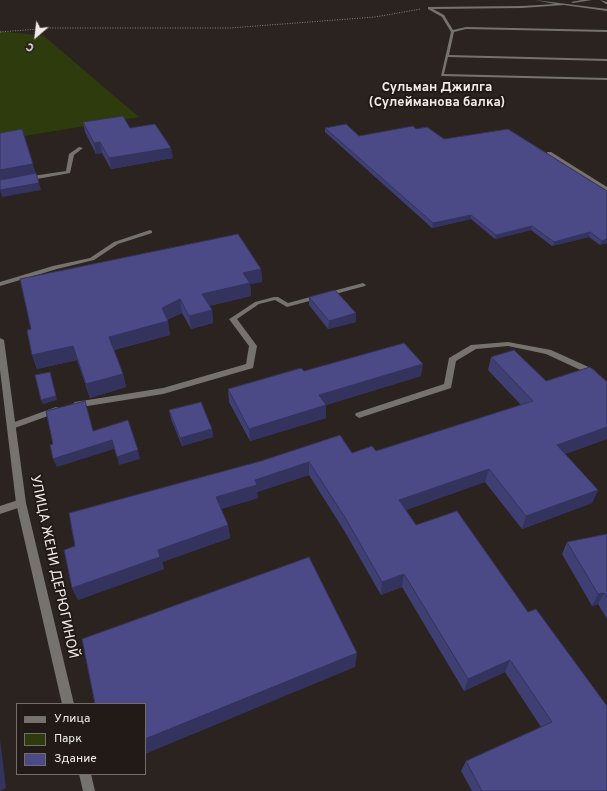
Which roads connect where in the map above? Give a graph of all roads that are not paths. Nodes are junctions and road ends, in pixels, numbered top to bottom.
1 (537, 0) edge
2 (590, 0) edge
3 (602, 0) edge
4 (607, 3) edge
5 (564, 4) junction
6 (607, 10) edge
7 (452, 31) junction
8 (607, 31) edge
9 (447, 56) junction
10 (607, 60) edge
11 (607, 79) edge
12 (81, 148) dead end
13 (549, 153) edge
14 (23, 180) edge
15 (607, 190) edge
16 (150, 232) dead end
17 (0, 284) edge
18 (363, 285) dead end
19 (0, 340) edge
20 (2, 369) edge
21 (607, 386) edge
22 (359, 415) dead end
23 (12, 426) junction
24 (22, 503) junction
25 (0, 510) edge
26 (68, 703) edge
27 (84, 775) edge
28 (88, 791) edge

1 - 5 street
2 - 5 street
3 - 4 street
5 - 6 street
5 - 7 street
7 - 8 street
7 - 9 street
9 - 10 street
9 - 11 street
12 - 14 street
13 - 15 street
16 - 17 street
18 - 23 street
19 - 20 street, УЛИЦА ЖЕНИ ДЕРЮГИНОЙ
20 - 23 street, УЛИЦА ЖЕНИ ДЕРЮГИНОЙ
21 - 22 street
23 - 24 street, УЛИЦА ЖЕНИ ДЕРЮГИНОЙ
24 - 25 street
24 - 26 street, УЛИЦА ЖЕНИ ДЕРЮГИНОЙ
27 - 28 street

